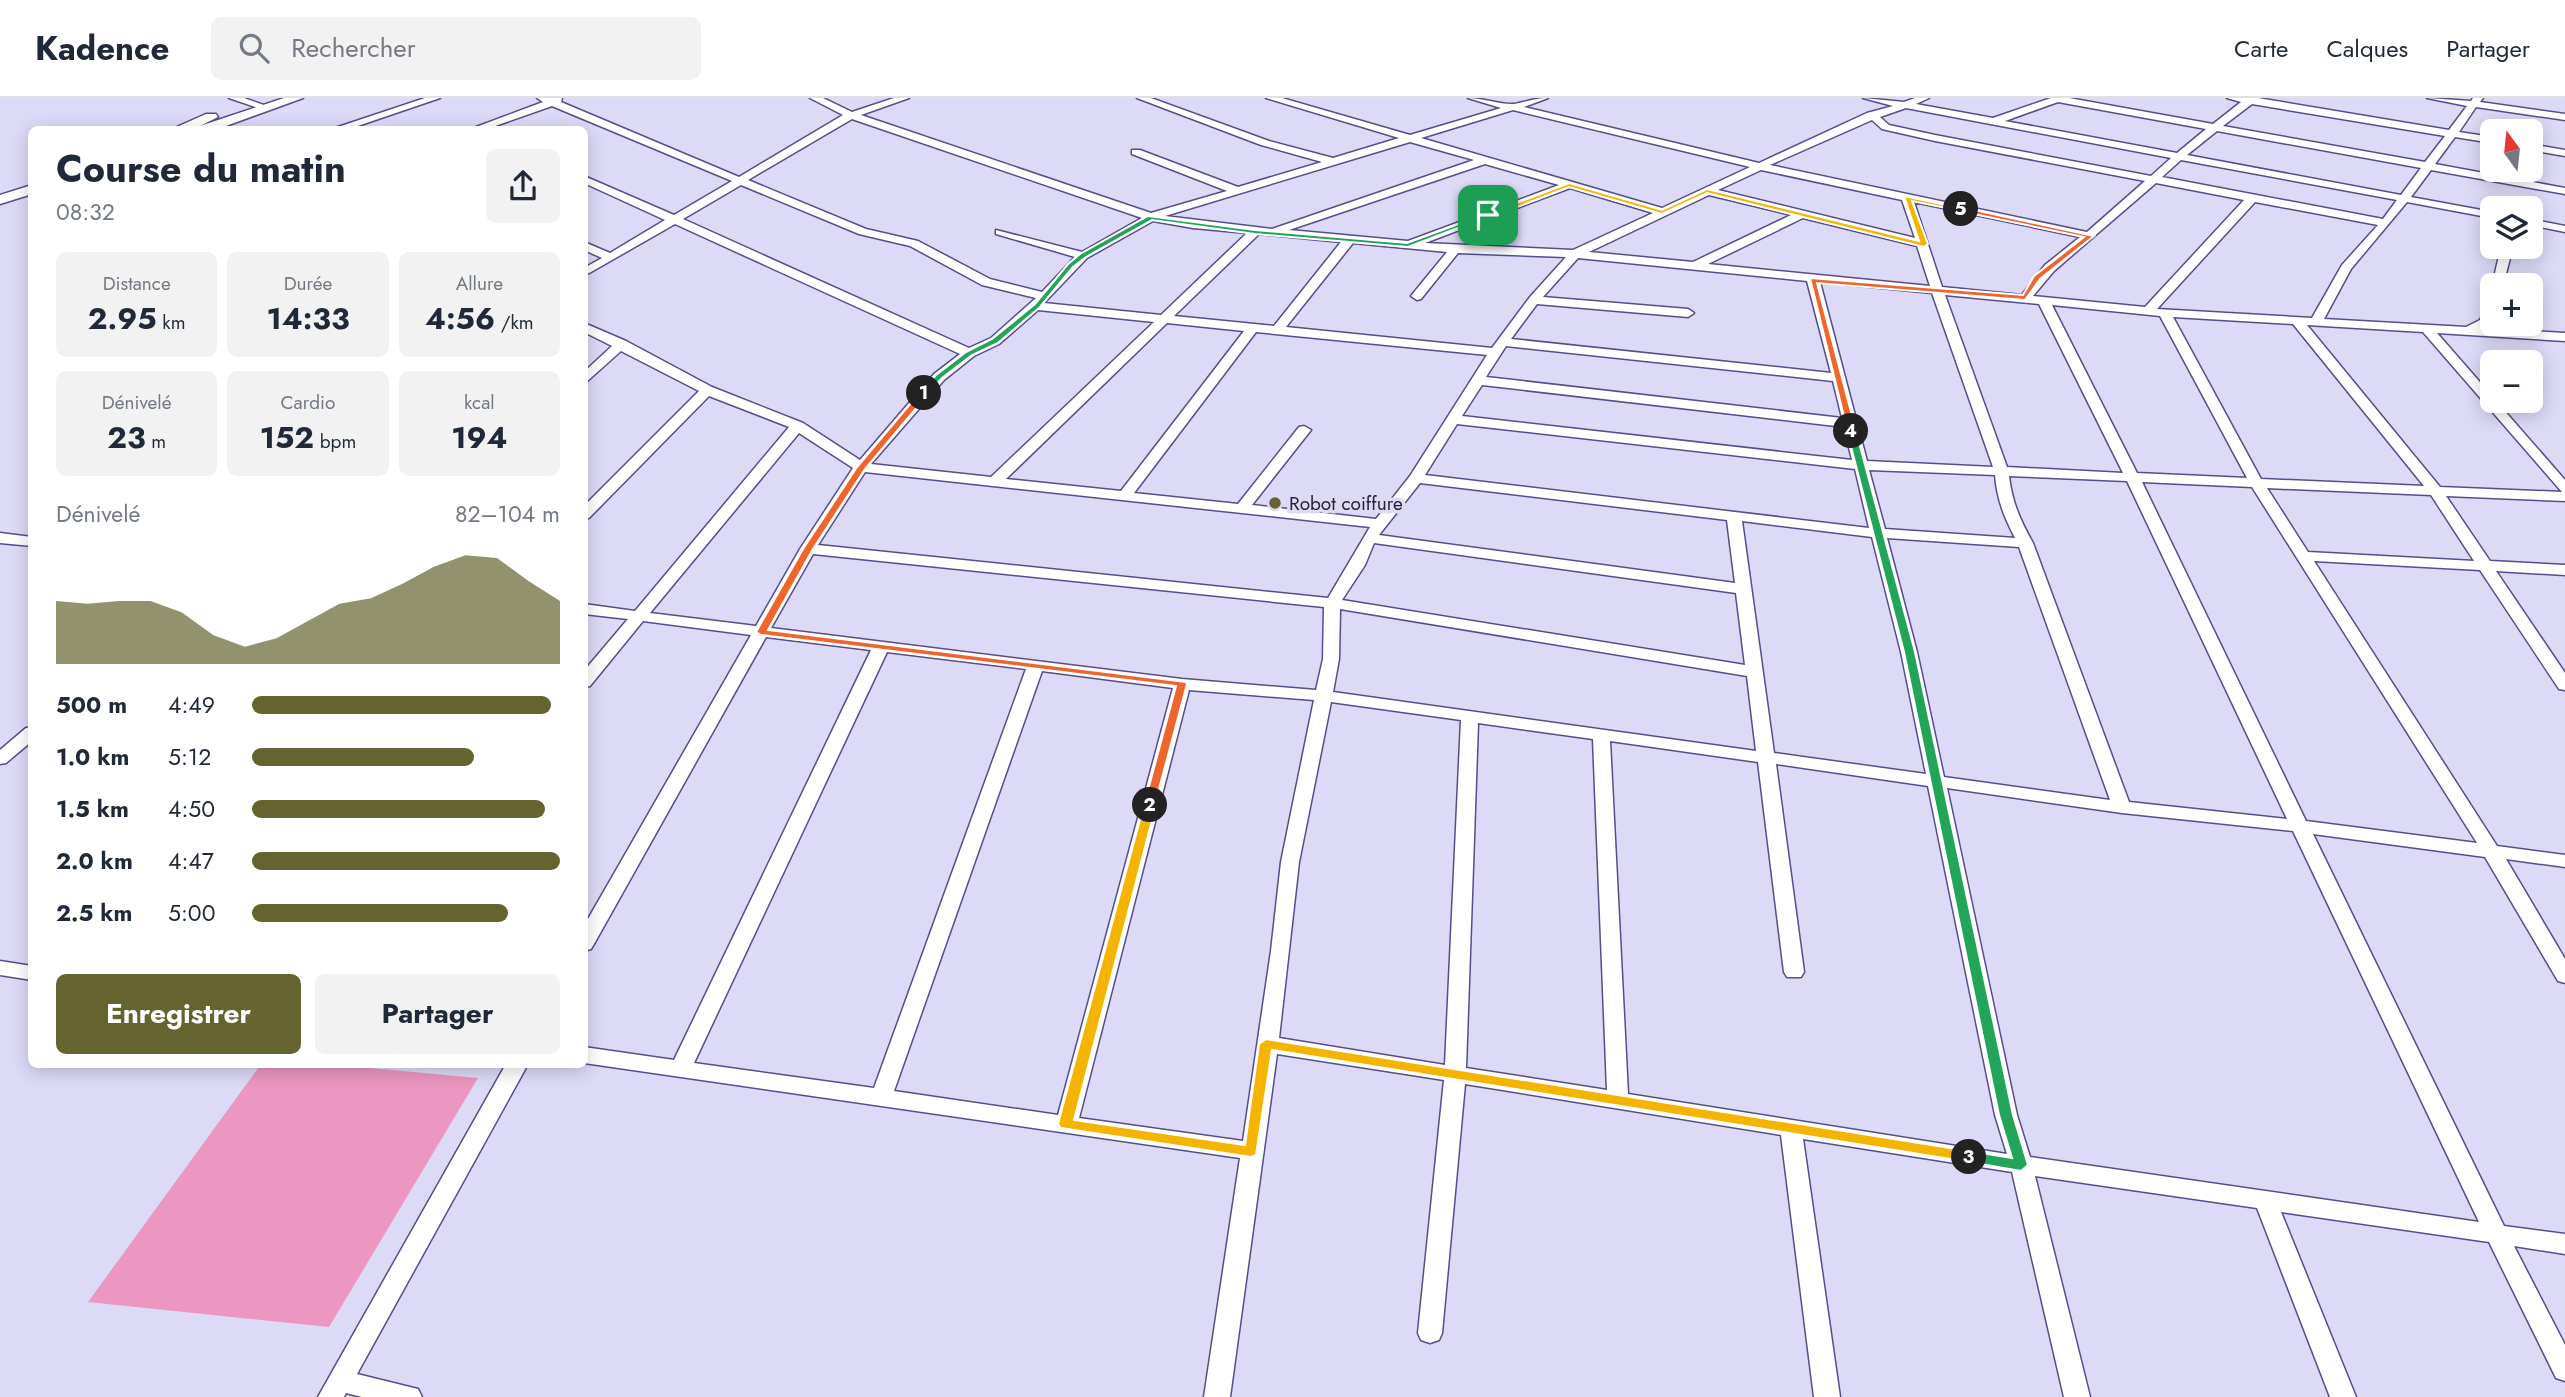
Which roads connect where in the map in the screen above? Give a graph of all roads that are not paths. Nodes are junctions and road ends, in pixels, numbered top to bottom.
1 (235, 98) edge
2 (298, 98) edge
3 (435, 98) edge
4 (565, 98) edge
5 (815, 98) edge
6 (904, 98) edge
7 (1142, 98) edge
8 (1271, 98) edge
9 (1473, 98) edge
10 (1543, 98) edge
11 (1868, 98) edge
12 (1924, 98) edge
13 (2059, 98) edge
14 (2232, 98) edge
15 (2432, 98) edge
16 (2252, 99) edge
17 (547, 100) edge
18 (2475, 101) edge
19 (264, 103) edge
20 (1316, 103) dead end
21 (1902, 105) junction
22 (1304, 107) junction
23 (1514, 107) junction
24 (851, 115) junction
25 (1871, 116) junction
26 (2565, 117) edge
27 (1992, 122) junction
28 (189, 126) edge
29 (210, 126) edge
30 (347, 126) edge
31 (482, 126) edge
32 (2215, 128) junction
33 (2453, 134) junction
34 (1408, 138) junction
35 (2480, 139) edge
36 (2543, 149) edge
37 (1136, 152) dead end
38 (2565, 153) edge
39 (2178, 157) junction
40 (1485, 160) junction
41 (1331, 161) junction
42 (1758, 166) junction
43 (2428, 167) junction
44 (588, 180) edge
45 (28, 181) edge
46 (739, 181) junction
47 (2155, 181) junction
48 (1569, 185) junction
49 (28, 190) edge
50 (1235, 190) junction
51 (0, 191) edge
52 (1707, 191) junction
53 (2565, 191) edge
54 (1907, 198) junction
55 (2404, 198) junction
56 (2251, 199) junction
57 (0, 200) edge
58 (1662, 212) junction
59 (2480, 213) edge
60 (1802, 214) junction
61 (1151, 217) junction
62 (673, 219) junction
63 (2386, 223) junction
64 (2543, 225) edge
65 (2565, 229) edge
66 (1000, 232) dead end
67 (1262, 233) junction
68 (2090, 236) junction
69 (1349, 240) junction
70 (1924, 244) junction
71 (1408, 245) junction
72 (588, 247) edge
73 (1455, 249) junction
74 (1575, 254) junction
75 (1083, 256) junction
76 (610, 257) junction
77 (1692, 267) junction
78 (588, 271) edge
79 (1813, 280) junction
80 (1938, 292) junction
81 (1417, 296) dead end
82 (2025, 298) junction
83 (2043, 299) junction
84 (1534, 300) junction
85 (1040, 301) junction
86 (2149, 310) junction
87 (1688, 313) dead end
88 (2164, 313) junction
89 (1165, 319) junction
90 (2297, 321) junction
91 (2316, 322) junction
92 (2480, 327) edge
93 (1252, 328) junction
94 (588, 329) edge
95 (2427, 329) junction
96 (1277, 330) junction
97 (2463, 332) junction
98 (2543, 334) edge
99 (2548, 336) junction
100 (2565, 337) edge
101 (621, 344) junction
102 (1498, 347) junction
103 (969, 353) junction
104 (588, 376) edge
105 (1838, 378) junction
106 (1476, 380) junction
107 (707, 390) junction
108 (1451, 419) junction
109 (1849, 423) junction
110 (798, 426) junction
111 (1304, 430) dead end
112 (1861, 465) junction
113 (861, 467) junction
114 (2002, 473) junction
115 (2134, 477) junction
116 (1416, 478) junction
117 (993, 483) junction
118 (2257, 484) junction
119 (2565, 489) edge
120 (2436, 492) junction
121 (1125, 495) junction
122 (2565, 497) edge
123 (1242, 508) junction
124 (588, 511) edge
125 (1734, 516) junction
126 (1375, 531) junction
127 (1877, 533) junction
128 (0, 538) edge
129 (28, 542) edge
130 (2025, 543) junction
131 (808, 549) junction
132 (2303, 556) junction
133 (2486, 566) junction
134 (2565, 570) edge
135 (1744, 589) junction
136 (1332, 603) junction
137 (588, 609) edge
138 (638, 615) junction
139 (761, 632) junction
140 (881, 647) junction
141 (1036, 666) junction
142 (1755, 672) junction
143 (588, 677) edge
144 (1182, 684) junction
145 (2565, 685) edge
146 (1323, 696) junction
147 (1470, 716) junction
148 (1601, 734) junction
149 (28, 735) edge
150 (1766, 757) junction
151 (0, 759) edge
152 (1935, 780) junction
153 (2122, 807) junction
154 (2301, 826) junction
155 (2491, 852) junction
156 (2565, 861) edge
157 (588, 937) edge
158 (0, 968) edge
159 (28, 972) edge
160 (1794, 972) dead end
161 (2565, 976) edge
162 (1266, 1044) junction
163 (588, 1056) edge
164 (515, 1068) edge
165 (680, 1069) junction
166 (1455, 1074) junction
167 (881, 1098) junction
168 (1618, 1101) junction
169 (1066, 1124) junction
170 (1791, 1128) junction
171 (1251, 1151) junction
172 (2021, 1165) junction
173 (2265, 1200) junction
174 (2495, 1234) junction
175 (2565, 1244) edge
176 (1430, 1333) dead end
177 (2565, 1370) edge
178 (336, 1389) edge
179 (409, 1397) edge
180 (1217, 1397) edge
181 (1828, 1397) edge
182 (2077, 1397) edge
183 (2343, 1397) edge

1 - 19 street
2 - 19 main road
3 - 30 street
4 - 17 street
5 - 24 street
6 - 24 street
7 - 41 street
8 - 22 street
9 - 23 street
10 - 23 street
11 - 21 street
12 - 21 street
13 - 27 street
13 - 32 street
14 - 16 street
15 - 18 street
16 - 32 street
16 - 33 street
17 - 31 street
17 - 46 street
18 - 26 street
18 - 33 street
19 - 28 main road
19 - 29 main road
20 - 22 street
21 - 25 street
21 - 27 street
22 - 34 street
23 - 34 street
23 - 42 street
24 - 46 street
24 - 61 street
25 - 42 street
25 - 47 street
27 - 39 street
32 - 39 street
32 - 43 street
33 - 35 street
33 - 43 street
34 - 40 street
34 - 41 street
36 - 38 street
37 - 50 street
39 - 47 street
39 - 55 street
40 - 48 street
40 - 67 street
41 - 50 street
42 - 52 street
42 - 54 street
43 - 53 street
43 - 55 street
44 - 62 street
45 - 51 main road
46 - 62 street
46 - 85 street
47 - 56 street
47 - 68 street
48 - 58 street
48 - 71 street
49 - 57 main road
50 - 61 street
52 - 58 street
52 - 60 street
54 - 68 street
54 - 70 street
55 - 59 street
55 - 63 street
56 - 63 street
56 - 86 street
58 - 74 street
60 - 70 street
60 - 77 street
61 - 67 street
61 - 75 street
62 - 76 street
62 - 103 street
63 - 91 street
64 - 65 street
66 - 75 street
67 - 69 street
67 - 89 street
68 - 82 street
69 - 71 street
69 - 96 street
70 - 80 street
71 - 73 street
72 - 76 street
73 - 74 street
73 - 81 street
74 - 77 street
74 - 84 street
75 - 85 street
76 - 78 street
77 - 79 street
79 - 80 street
79 - 105 street
80 - 82 street
80 - 114 street
82 - 83 street
83 - 86 street
83 - 115 street
84 - 87 street
84 - 102 street
85 - 89 street
85 - 103 street
86 - 88 street
88 - 90 street
88 - 118 street
89 - 93 street
89 - 117 street
90 - 91 street
90 - 120 street
91 - 95 street
92 - 97 street
93 - 96 street
93 - 121 street
94 - 101 street
95 - 97 street
95 - 119 street
96 - 102 street
97 - 99 street
98 - 99 street
99 - 100 street
101 - 104 street
101 - 107 street
102 - 105 street
102 - 106 street
103 - 113 street
105 - 109 street
106 - 108 street
106 - 109 street
107 - 110 street
107 - 124 street
108 - 112 street
108 - 116 street
109 - 112 street
110 - 113 street
110 - 138 street
111 - 123 street
112 - 114 street
112 - 127 street
113 - 117 street
113 - 131 street
114 - 115 street
114 - 130 street
115 - 118 street
115 - 154 street
116 - 125 street
116 - 126 street
117 - 121 street
118 - 120 street
118 - 132 street
120 - 122 street
120 - 133 street
121 - 123 street
123 - 126 street
125 - 127 street
125 - 135 street
126 - 135 street
126 - 136 street
127 - 130 street
127 - 152 street
128 - 129 street
130 - 153 street
131 - 136 street
131 - 139 street
132 - 133 street
132 - 155 street
133 - 134 street
133 - 145 street
135 - 142 street
136 - 142 street
136 - 146 street
137 - 138 street
138 - 139 street
138 - 143 street
139 - 140 street
139 - 157 street
140 - 141 street
140 - 165 street
141 - 144 street
141 - 167 street
142 - 150 street
144 - 146 street
144 - 169 street
146 - 147 street
146 - 162 street
147 - 148 street
147 - 166 street
148 - 150 street
148 - 168 street
149 - 151 street
150 - 152 street
150 - 160 street
152 - 153 street
152 - 172 street
153 - 154 street
154 - 155 street
154 - 174 street
155 - 156 street
155 - 161 street
158 - 159 street
162 - 166 street
162 - 171 street
163 - 165 street
164 - 178 street
165 - 167 street
166 - 168 street
166 - 176 street
167 - 169 street
168 - 170 street
169 - 171 street
170 - 172 street
170 - 181 street
171 - 180 street
172 - 173 street
172 - 182 street
173 - 174 street
173 - 183 street
174 - 175 street
174 - 177 street
178 - 179 street

